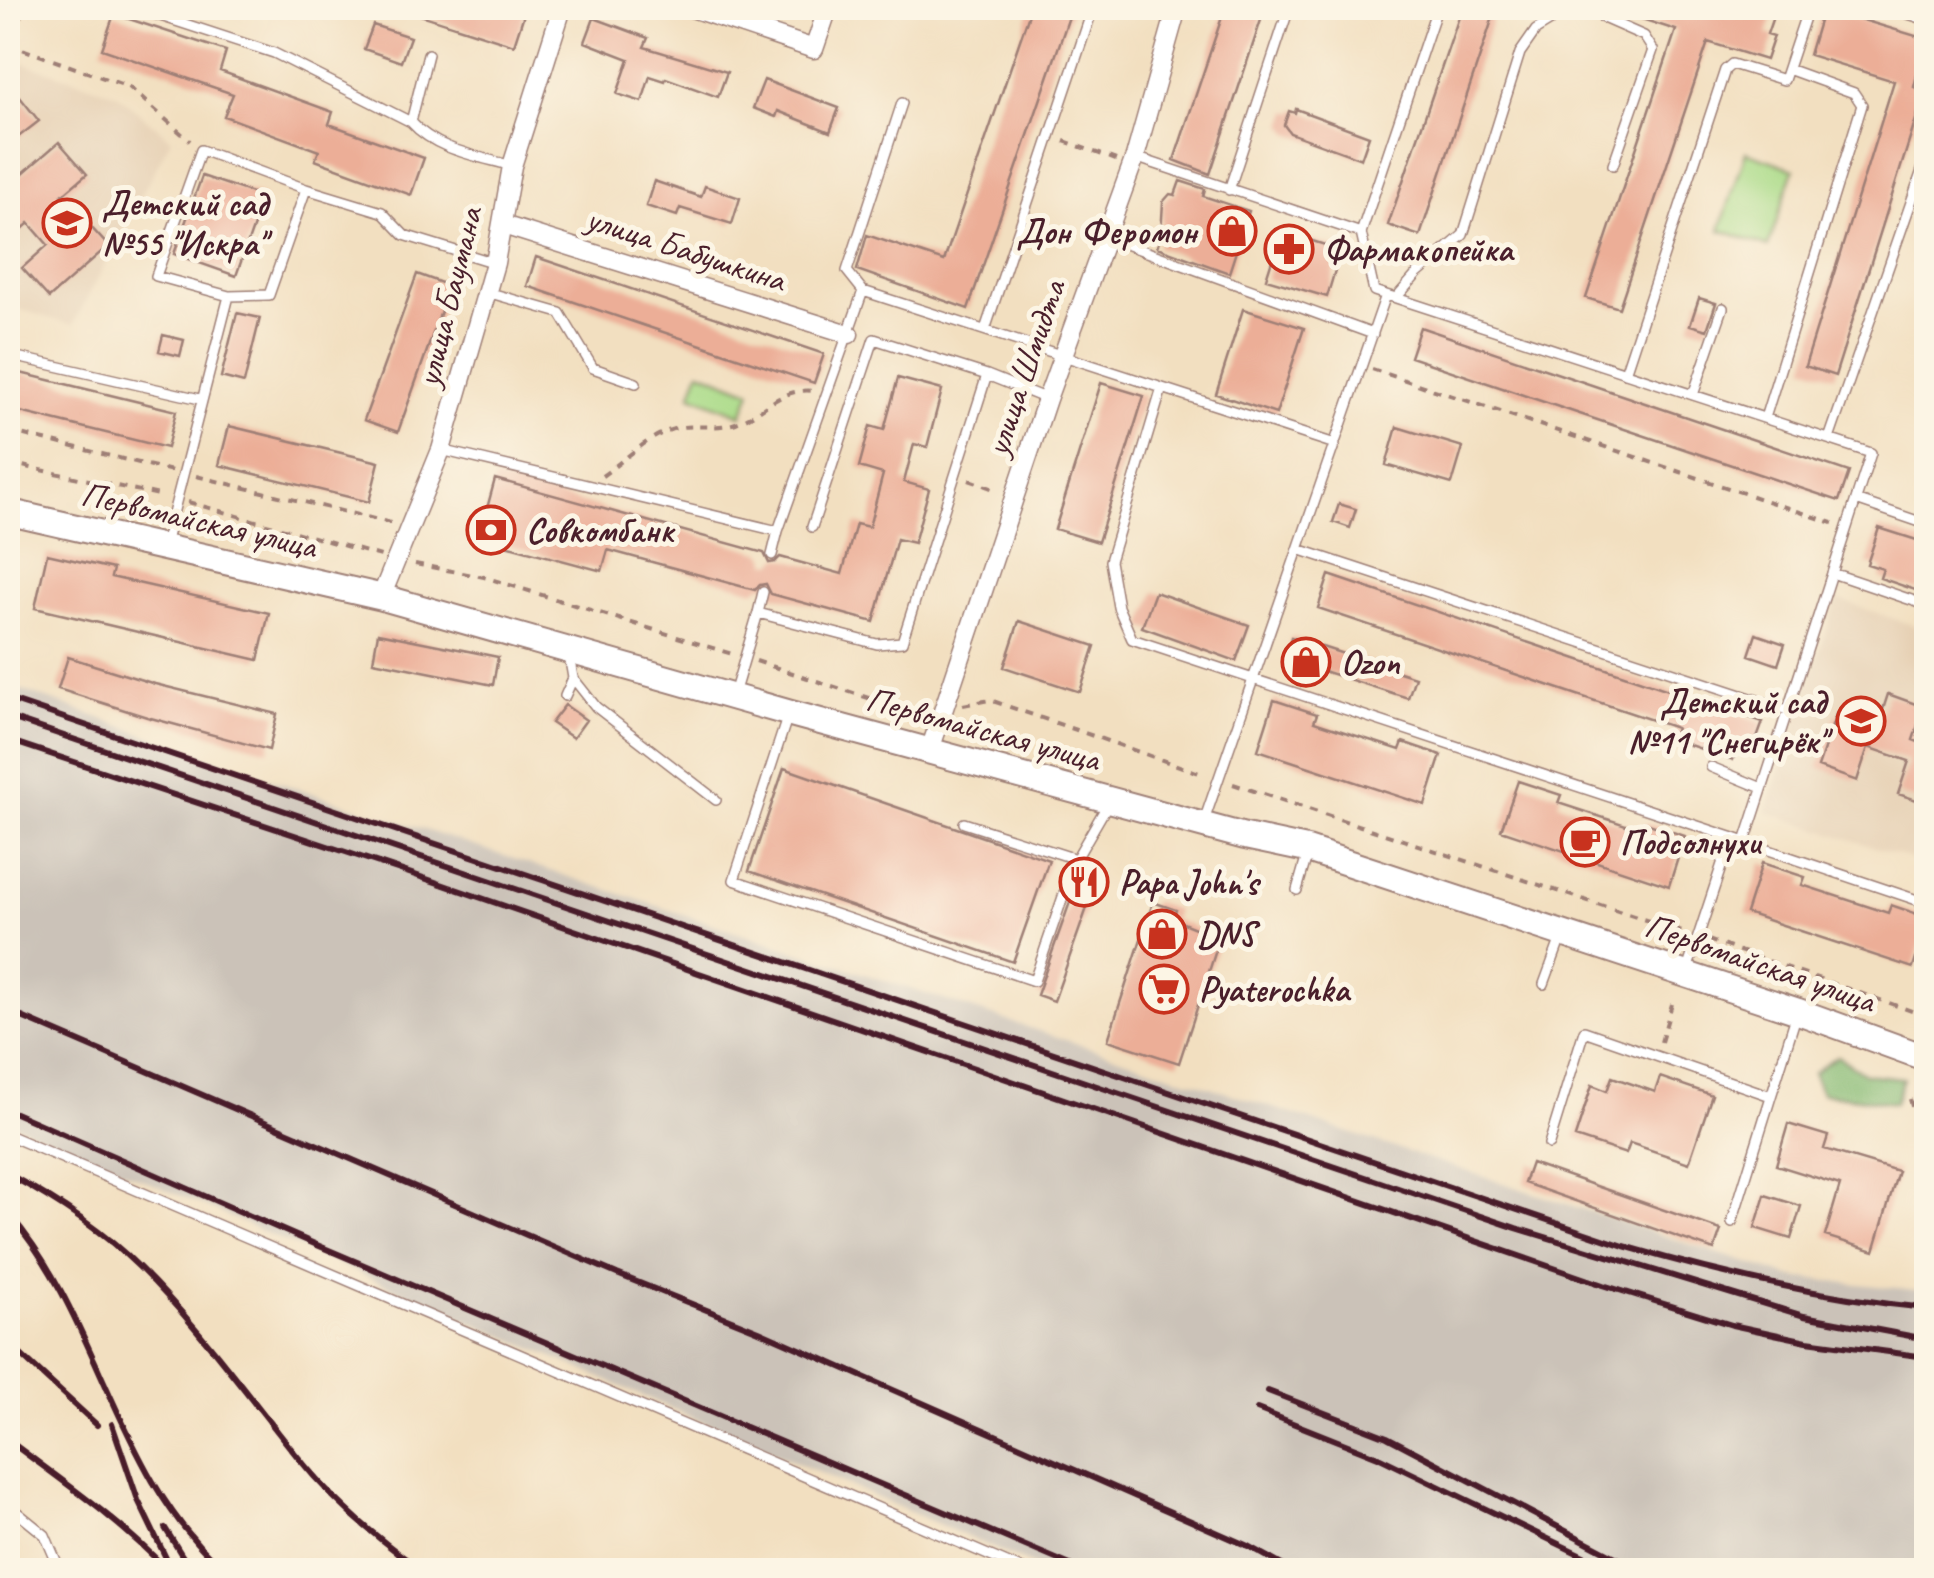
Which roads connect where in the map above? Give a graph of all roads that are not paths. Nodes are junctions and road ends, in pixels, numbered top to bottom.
1 (136, 8) edge
2 (562, 8) edge
3 (692, 8) edge
4 (828, 8) edge
5 (1093, 8) edge
6 (1177, 8) edge
7 (1288, 8) edge
8 (1437, 8) edge
9 (1572, 8) edge
10 (1601, 8) edge
11 (1808, 8) edge
12 (1904, 8) edge
13 (1926, 15) edge
14 (428, 54) dead end
15 (1788, 69) junction
16 (902, 102) dead end
17 (411, 122) junction
18 (1926, 159) edge
19 (1133, 161) junction
20 (1612, 165) dead end
21 (512, 166) junction
22 (1922, 186) edge
23 (306, 189) junction
24 (1230, 190) junction
25 (503, 225) junction
26 (1361, 233) junction
27 (1106, 237) junction
28 (494, 263) junction
29 (864, 291) junction
30 (486, 292) junction
31 (229, 296) junction
32 (1391, 297) junction
33 (1723, 308) dead end
34 (985, 330) junction
35 (850, 334) junction
36 (1373, 334) junction
37 (8, 355) edge
38 (1062, 355) junction
39 (1625, 373) junction
40 (987, 375) junction
41 (636, 384) dead end
42 (1162, 388) junction
43 (1693, 395) junction
44 (200, 399) junction
45 (1047, 399) junction
46 (1765, 418) junction
47 (1830, 439) junction
48 (1334, 444) junction
49 (441, 450) junction
50 (1856, 500) junction
51 (8, 512) edge
52 (1926, 524) edge
53 (812, 528) dead end
54 (778, 531) junction
55 (164, 548) junction
56 (1298, 549) junction
57 (772, 555) dead end
58 (1832, 574) junction
59 (763, 592) dead end
60 (381, 597) junction
61 (1926, 605) edge
62 (758, 613) junction
63 (568, 648) junction
64 (573, 678) junction
65 (1252, 680) junction
66 (734, 694) junction
67 (565, 696) dead end
68 (1788, 710) junction
69 (789, 712) junction
70 (930, 750) junction
71 (1711, 767) dead end
72 (1762, 788) junction
73 (1110, 799) junction
74 (716, 800) dead end
75 (964, 823) dead end
76 (1203, 823) junction
77 (1731, 837) junction
78 (1745, 842) junction
79 (1309, 850) junction
80 (1076, 859) junction
81 (1297, 890) dead end
82 (1926, 902) edge
83 (1562, 932) junction
84 (1685, 976) junction
85 (1544, 984) dead end
86 (1797, 1011) junction
87 (1924, 1049) edge
88 (1772, 1096) junction
89 (8, 1134) edge
90 (1549, 1144) dead end
91 (1732, 1222) dead end
92 (8, 1505) edge
93 (60, 1570) edge
94 (1023, 1570) edge

1 - 17 lane
2 - 21 street, улица Баумана
3 - 4 street
5 - 34 lane
6 - 19 street, улица Шмидта
7 - 24 lane
8 - 26 lane
9 - 32 lane
10 - 20 lane
11 - 15 lane
12 - 13 street
14 - 17 lane
15 - 39 lane
15 - 46 lane
16 - 29 lane
17 - 21 lane
18 - 22 lane
19 - 24 lane
19 - 27 street, улица Шмидта
21 - 25 street, улица Баумана
22 - 47 lane
23 - 28 lane
23 - 31 lane
23 - 31 lane
24 - 26 lane
25 - 28 street, улица Баумана
25 - 35 street, улица Бабушкина
26 - 32 lane
27 - 36 lane
27 - 38 street, улица Шмидта
28 - 30 street, улица Баумана
29 - 34 lane
29 - 35 lane
30 - 41 lane
30 - 49 street, улица Баумана
31 - 44 lane
32 - 36 lane
32 - 39 lane
33 - 43 lane
34 - 38 lane
35 - 54 lane
36 - 48 lane
37 - 44 lane
38 - 42 lane
38 - 45 street, улица Шмидта
39 - 43 lane
40 - 45 lane
40 - 53 lane
40 - 62 lane
42 - 48 lane
42 - 65 lane
43 - 46 lane
44 - 55 lane
45 - 70 street, улица Шмидта
46 - 47 lane
47 - 50 lane
48 - 56 lane
49 - 54 lane
49 - 60 street, улица Баумана
50 - 52 lane
50 - 58 lane
51 - 55 main road, Первомайская улица
54 - 57 lane
55 - 60 main road, Первомайская улица
56 - 65 lane
56 - 68 lane
58 - 61 lane
58 - 68 lane
59 - 62 lane
60 - 63 main road, Первомайская улица
62 - 66 lane
63 - 64 lane
63 - 66 main road, Первомайская улица
64 - 67 lane
64 - 74 lane
65 - 76 lane
65 - 77 lane
66 - 69 main road, Первомайская улица
68 - 72 lane
69 - 70 main road, Первомайская улица
69 - 80 lane
70 - 73 main road, Первомайская улица
71 - 72 lane
72 - 78 lane
73 - 76 main road, Первомайская улица
73 - 80 lane
75 - 80 lane
76 - 79 main road, Первомайская улица
77 - 78 lane
77 - 84 lane
78 - 82 lane
79 - 81 lane
79 - 83 main road, Первомайская улица
83 - 84 main road, Первомайская улица
83 - 85 lane
84 - 86 main road, Первомайская улица
86 - 87 main road, Первомайская улица
86 - 88 lane
88 - 90 lane
88 - 91 lane
89 - 94 lane
92 - 93 lane

